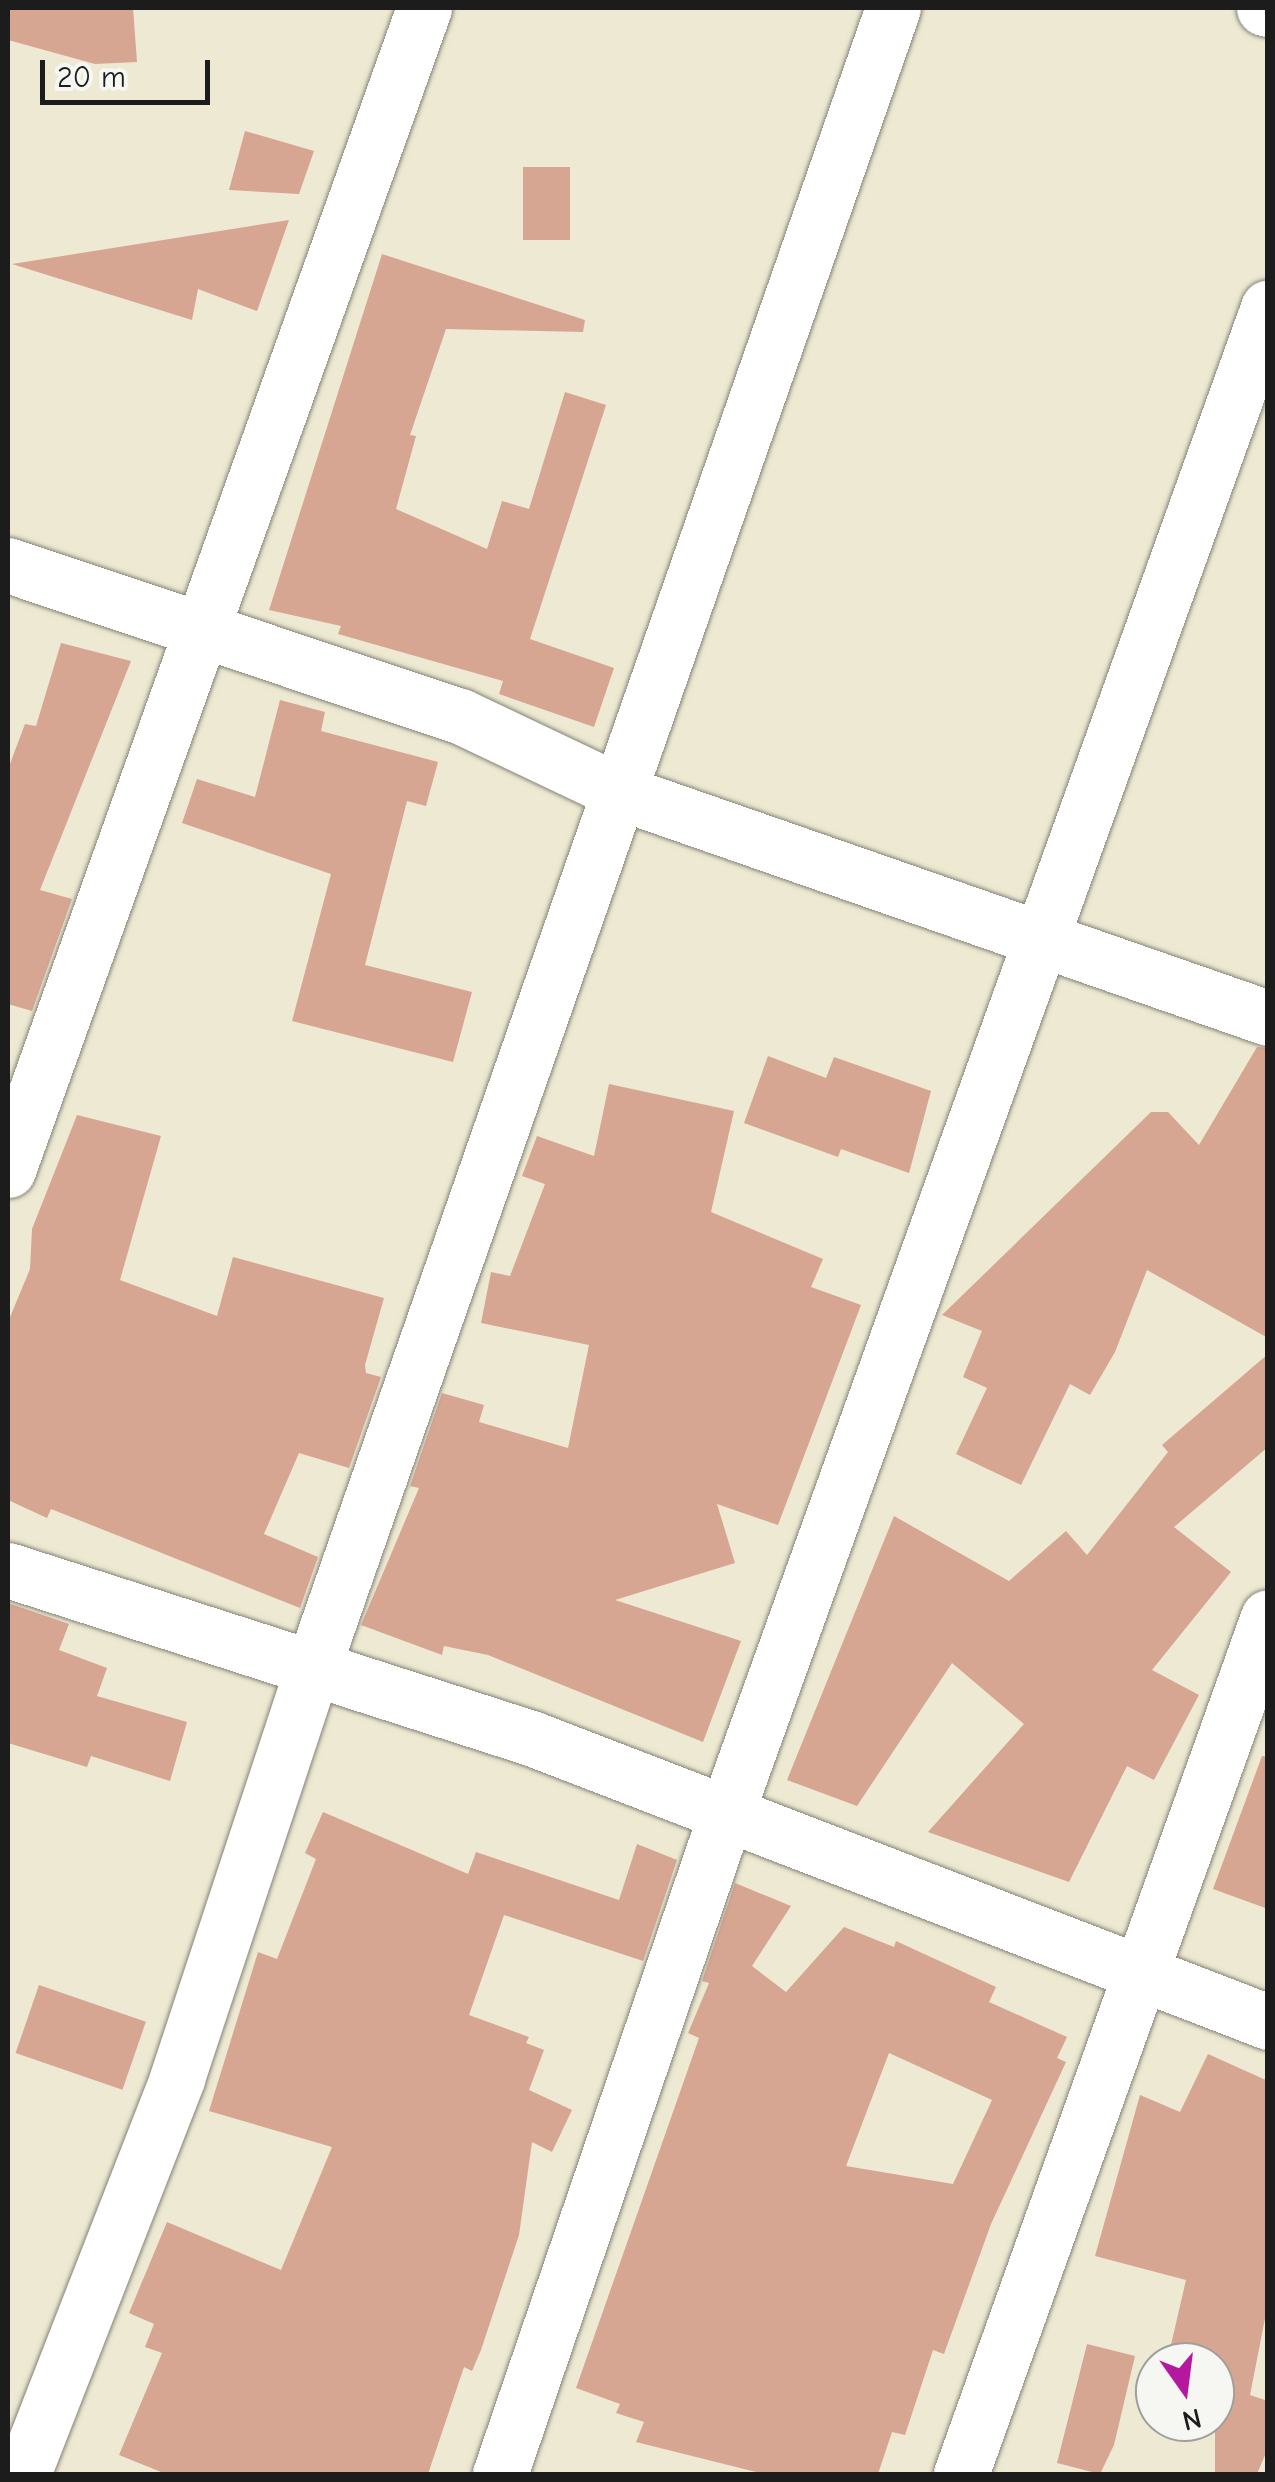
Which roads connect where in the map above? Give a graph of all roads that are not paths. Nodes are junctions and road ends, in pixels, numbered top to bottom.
1 (424, 8) edge
2 (894, 8) edge
3 (1268, 308) edge
4 (8, 565) edge
5 (200, 628) junction
6 (622, 794) junction
7 (1040, 938) junction
8 (1268, 1018) edge
9 (8, 1170) edge
10 (8, 1570) edge
11 (1268, 1617) edge
12 (314, 1664) junction
13 (726, 1814) junction
14 (1140, 1974) junction
15 (1268, 2022) edge
16 (23, 2474) edge
17 (500, 2474) edge
18 (961, 2474) edge

1 - 5 street
2 - 6 street
3 - 7 street
4 - 5 street
5 - 6 street
5 - 9 street
6 - 7 street
6 - 12 street
7 - 8 street
7 - 13 street
10 - 12 street
11 - 14 street
12 - 13 street
12 - 16 street
13 - 14 street
13 - 17 street
14 - 15 street
14 - 18 street

